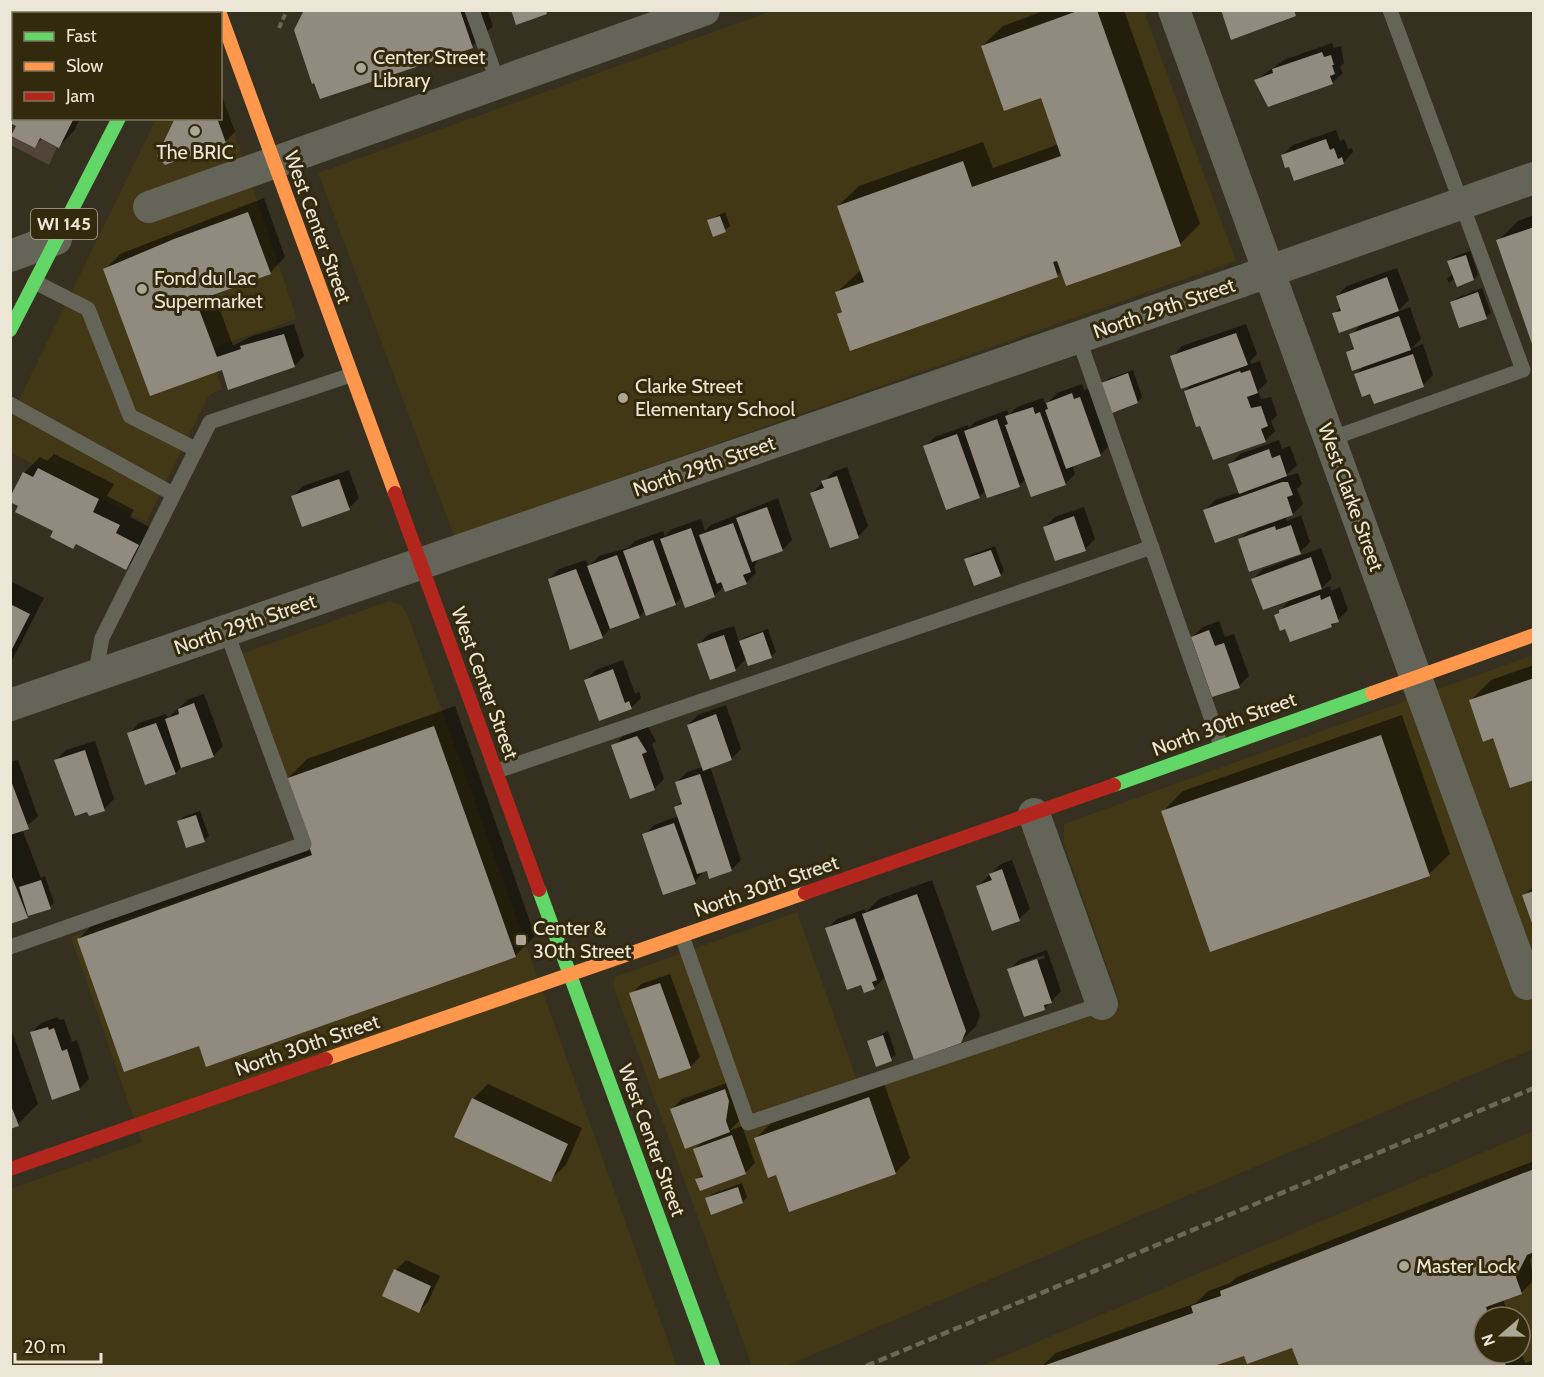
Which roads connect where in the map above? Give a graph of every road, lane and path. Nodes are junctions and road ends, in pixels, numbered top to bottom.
1 (287, 10) edge
2 (472, 10) edge
3 (704, 10) edge
4 (1174, 10) edge
5 (1390, 10) edge
6 (222, 19) edge
7 (279, 28) dead end
8 (498, 83) junction
9 (118, 120) edge
10 (273, 162) junction
11 (1533, 178) edge
12 (1462, 203) junction
13 (149, 207) dead end
14 (56, 239) junction
15 (10, 256) edge
16 (1269, 272) junction
17 (35, 282) junction
18 (10, 330) edge
19 (1078, 337) junction
20 (351, 375) junction
21 (10, 404) edge
22 (1330, 439) junction
23 (195, 448) junction
24 (173, 494) junction
25 (1152, 547) junction
26 (420, 563) junction
27 (226, 630) junction
28 (1533, 635) edge
29 (94, 676) junction
30 (1415, 676) junction
31 (10, 705) edge
32 (1221, 746) junction
33 (497, 771) junction
34 (1034, 814) junction
35 (682, 936) junction
36 (10, 947) edge
37 (571, 974) junction
38 (1527, 984) dead end
39 (1102, 1004) joint
40 (10, 1169) edge
41 (713, 1366) edge

1 - 7 path
2 - 8 lane
3 - 8 street
4 - 16 street, West Clarke Street
5 - 12 lane
6 - 10 street, West Center Street
8 - 10 street
9 - 14 street, WI 145
10 - 13 street
10 - 20 street, West Center Street
11 - 12 street, North 29th Street
12 - 16 street, North 29th Street
12 - 22 lane
14 - 15 street
14 - 17 street, WI 145
16 - 19 street, North 29th Street
16 - 22 street, West Clarke Street
17 - 18 street, WI 145
17 - 23 lane
19 - 25 lane
19 - 26 street, North 29th Street
20 - 23 lane
20 - 26 street, West Center Street
21 - 24 lane
22 - 30 street, West Clarke Street
23 - 24 lane
24 - 29 lane
25 - 32 lane
25 - 33 lane
26 - 27 street, North 29th Street
26 - 33 street, West Center Street
27 - 29 street, North 29th Street
27 - 36 lane
28 - 30 street, North 30th Street
29 - 31 street, North 29th Street
30 - 32 street, North 30th Street
30 - 38 street, West Clarke Street
32 - 34 street, North 30th Street
33 - 37 street, West Center Street
34 - 35 street, North 30th Street
34 - 39 street
35 - 37 street, North 30th Street
35 - 39 lane
37 - 40 street, North 30th Street
37 - 41 street, West Center Street

